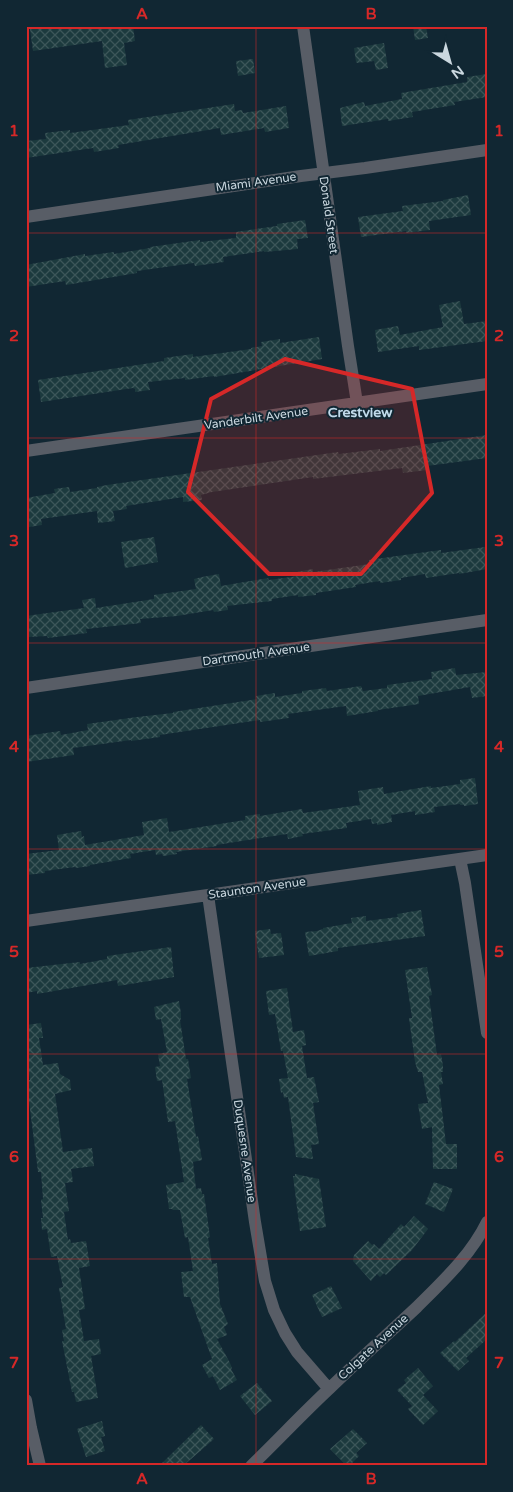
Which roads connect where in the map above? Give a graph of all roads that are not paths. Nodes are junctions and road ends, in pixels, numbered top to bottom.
1 (302, 26) edge
2 (487, 150) edge
3 (324, 173) junction
4 (26, 217) edge
5 (487, 384) edge
6 (357, 403) junction
7 (26, 451) edge
8 (487, 620) edge
9 (26, 688) edge
10 (487, 855) edge
11 (460, 859) junction
12 (208, 895) junction
13 (26, 921) edge
14 (487, 1033) edge
15 (487, 1222) edge
16 (329, 1388) junction
17 (26, 1400) edge
18 (40, 1466) edge
19 (251, 1466) edge

1 - 3 street, Donald Street
2 - 3 street, Miami Avenue
3 - 4 street, Miami Avenue
3 - 6 street, Donald Street
5 - 6 street, Vanderbilt Avenue
6 - 7 street, Vanderbilt Avenue
8 - 9 street, Dartmouth Avenue
10 - 11 street, Staunton Avenue
11 - 12 street, Staunton Avenue
11 - 14 street
12 - 13 street, Staunton Avenue
12 - 16 street, Duquesne Avenue
15 - 16 street, Colgate Avenue
16 - 19 street, Colgate Avenue
17 - 18 street

